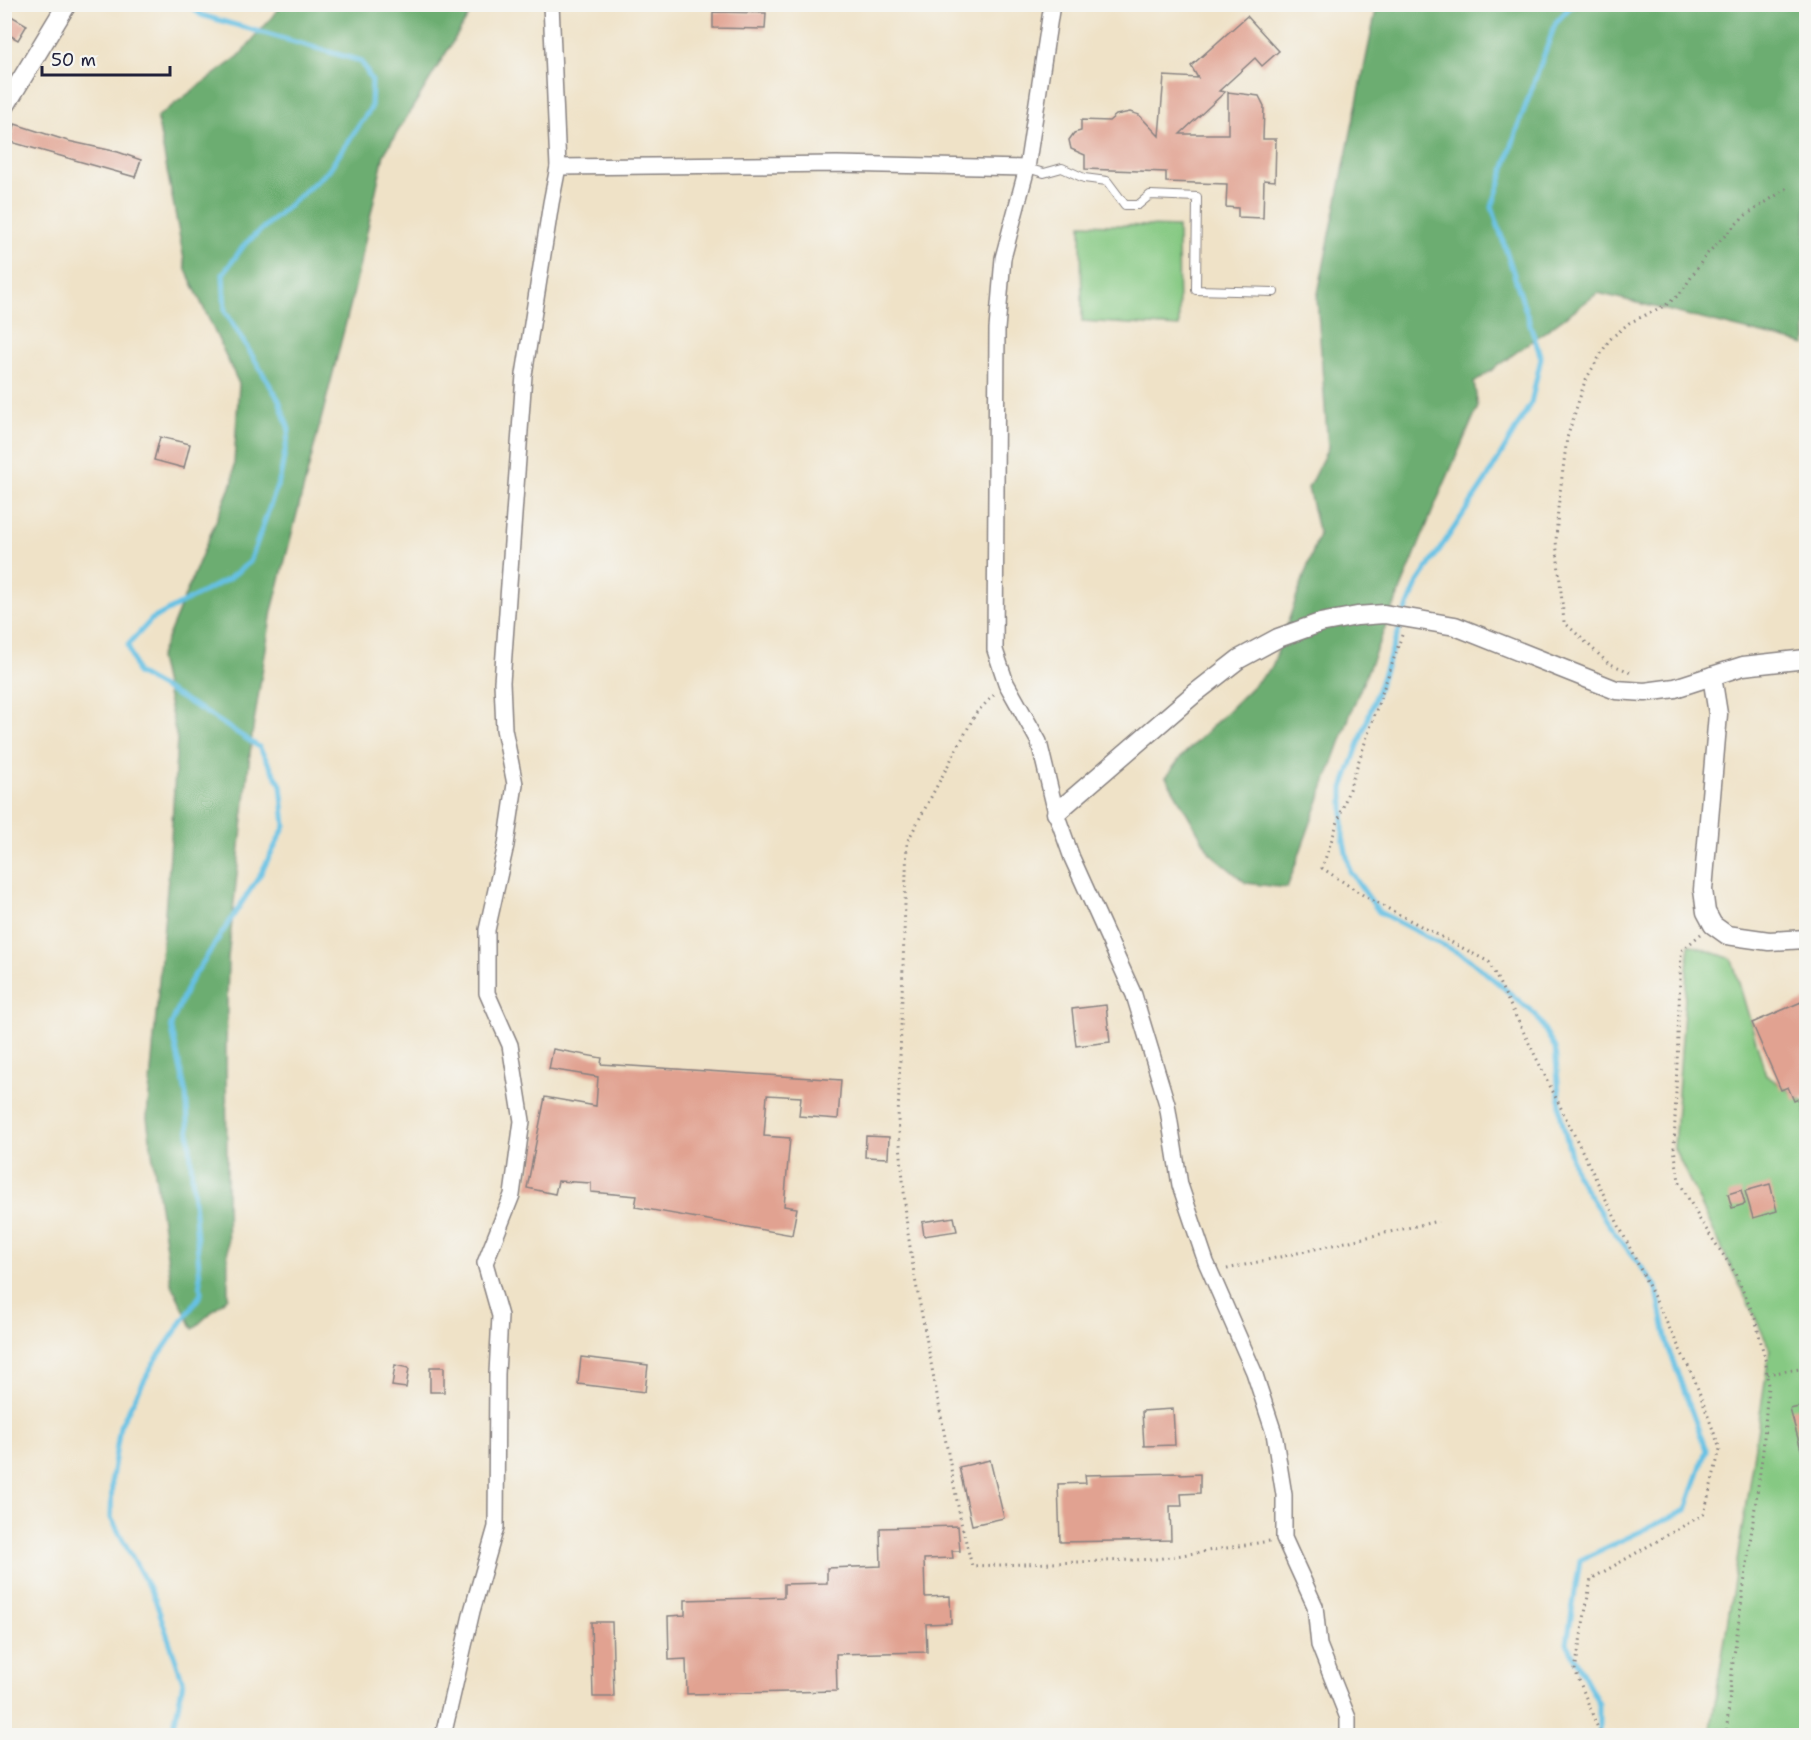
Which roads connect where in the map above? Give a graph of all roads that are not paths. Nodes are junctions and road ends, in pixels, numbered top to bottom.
1 (67, 4) edge
2 (551, 4) edge
3 (1052, 4) edge
4 (4, 108) edge
5 (558, 167) junction
6 (1027, 168) junction
7 (1275, 292) dead end
8 (1806, 659) edge
9 (1712, 676) junction
10 (1056, 813) junction
11 (1806, 939) edge
12 (443, 1736) edge
13 (1348, 1736) edge

1 - 4 street
2 - 5 street
3 - 6 street
5 - 6 street
5 - 12 street
6 - 7 lane
6 - 10 street
8 - 9 street
9 - 10 street
9 - 11 street
10 - 13 street

